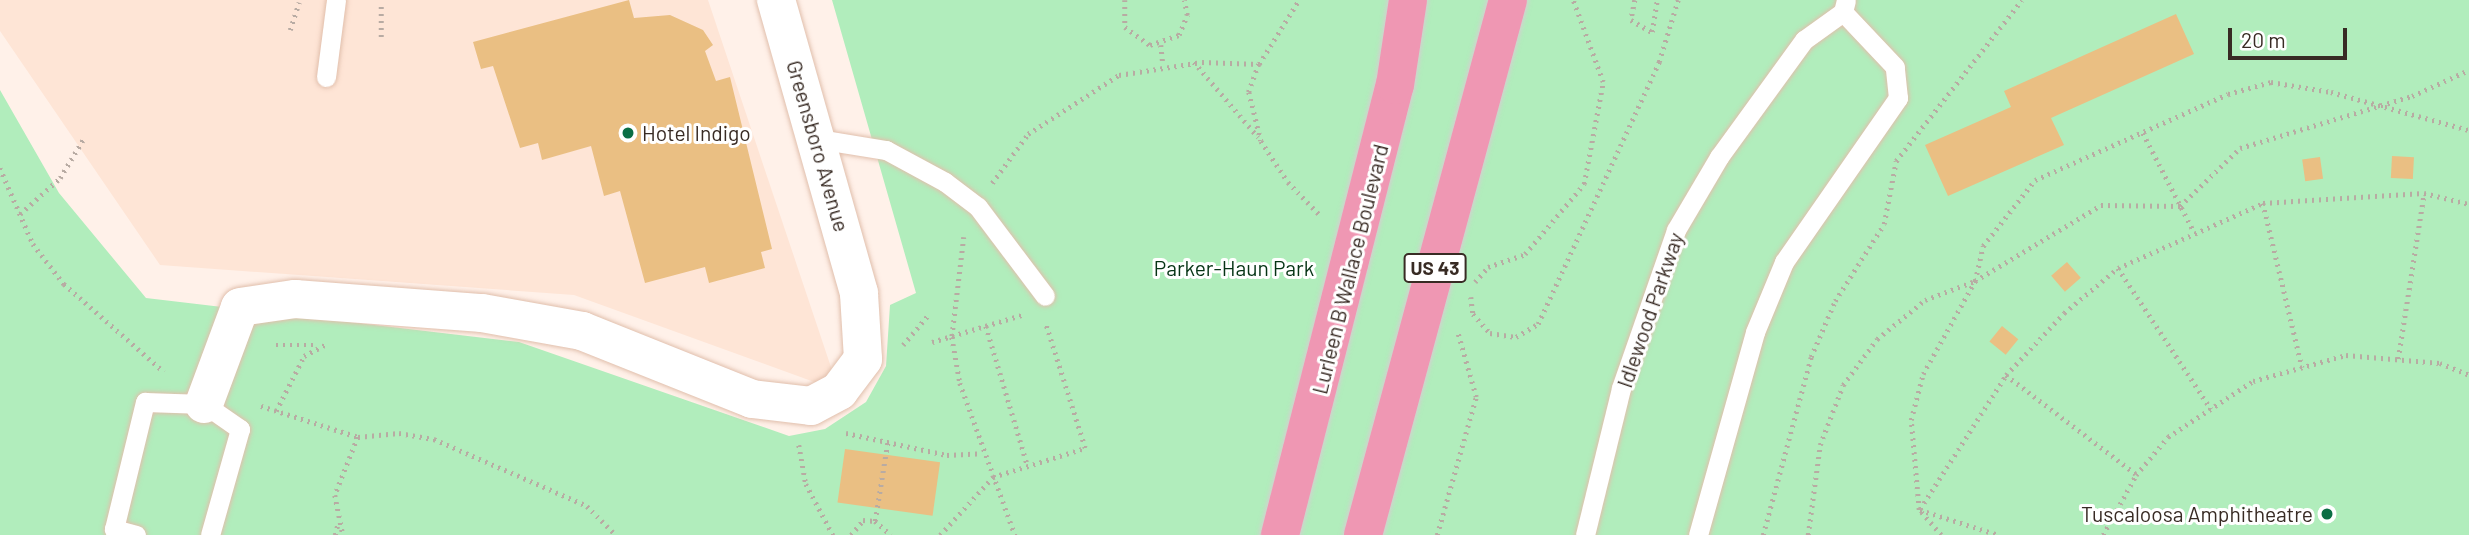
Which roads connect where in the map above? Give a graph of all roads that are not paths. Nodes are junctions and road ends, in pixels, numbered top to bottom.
1 (336, 0) edge
2 (776, 0) edge
3 (1408, 0) edge
4 (1508, 0) edge
5 (1844, 6) edge
6 (326, 77) dead end
7 (818, 139) junction
8 (1045, 296) dead end
9 (204, 404) junction
10 (136, 535) edge
11 (210, 535) edge
12 (1280, 535) edge
13 (1363, 535) edge
14 (1585, 535) edge
15 (1698, 535) edge

1 - 6 lane
2 - 7 street, Greensboro Avenue
3 - 12 highway, Lurleen B Wallace Boulevard, bridge
4 - 13 highway, US 43, bridge
5 - 14 lane, Idlewood Parkway
5 - 15 lane, Idlewood Parkway
7 - 8 lane
7 - 9 street, Greensboro Avenue
9 - 10 lane
9 - 11 lane

